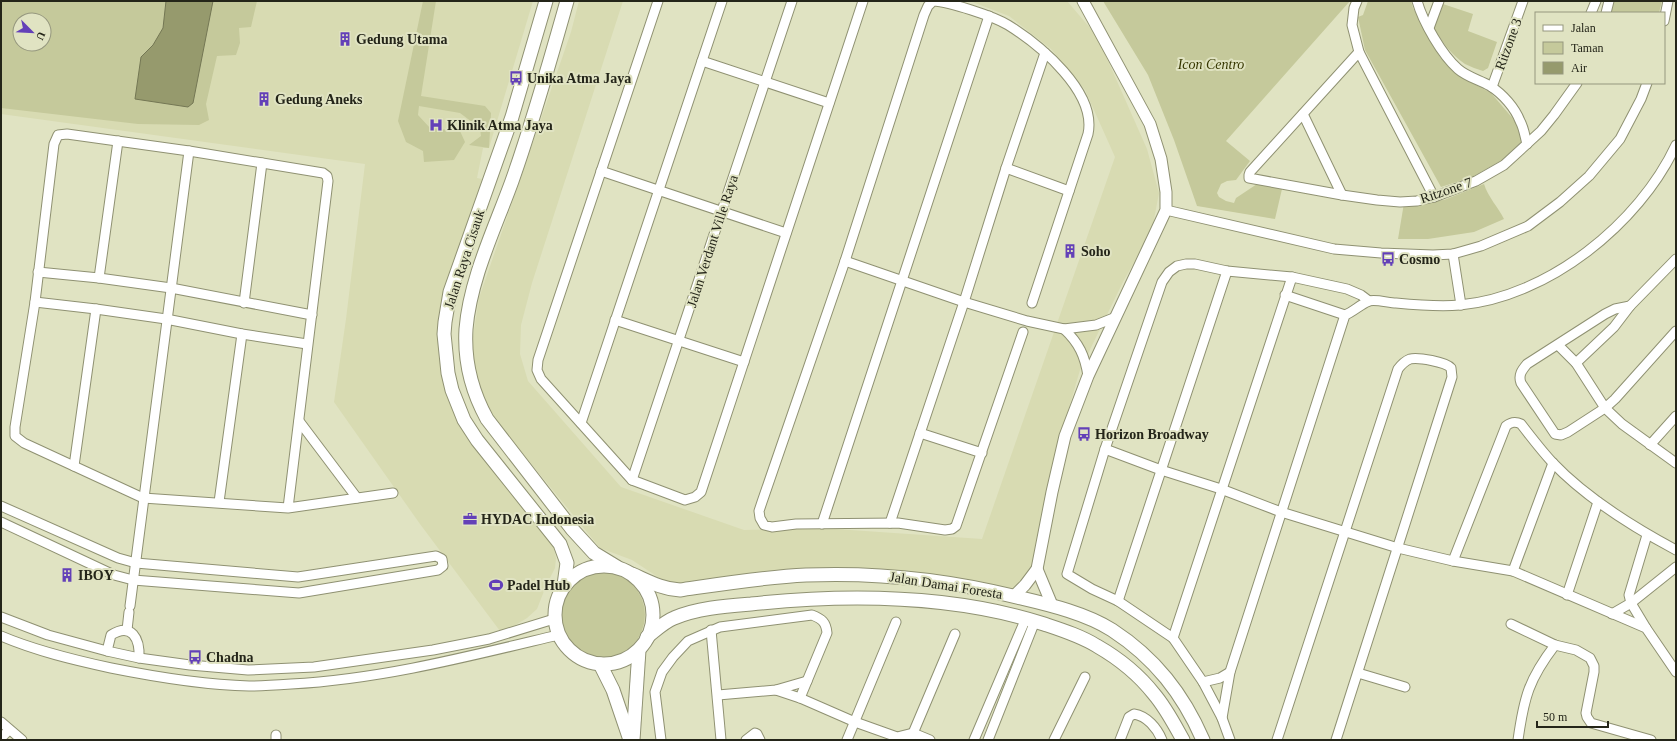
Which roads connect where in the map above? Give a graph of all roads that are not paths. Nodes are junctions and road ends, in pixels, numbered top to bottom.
1 (546, 1) edge
2 (567, 1) edge
3 (658, 1) edge
4 (722, 1) edge
5 (792, 1) edge
6 (863, 1) edge
7 (1083, 1) edge
8 (1357, 1) edge
9 (1417, 1) edge
10 (1424, 1) edge
11 (1439, 1) edge
12 (1523, 1) edge
13 (1596, 1) edge
14 (1609, 1) edge
15 (1668, 1) edge
16 (1420, 11) junction
17 (1591, 12) edge
18 (1606, 12) edge
19 (989, 16) junction
20 (1665, 16) edge
21 (1429, 28) junction
22 (1359, 52) junction
23 (1045, 53) junction
24 (702, 61) junction
25 (765, 82) junction
26 (1569, 84) edge
27 (1576, 84) edge
28 (1647, 84) edge
29 (1492, 87) junction
30 (1565, 99) junction
31 (829, 103) junction
32 (1303, 114) junction
33 (118, 141) junction
34 (1527, 144) junction
35 (1676, 145) edge
36 (189, 151) junction
37 (1673, 161) edge
38 (262, 163) junction
39 (1006, 168) junction
40 (601, 171) junction
41 (659, 190) junction
42 (1068, 191) junction
43 (1342, 195) junction
44 (1434, 197) junction
45 (1166, 210) junction
46 (722, 212) junction
47 (786, 233) junction
48 (1453, 254) junction
49 (1676, 259) edge
50 (844, 261) junction
51 (1227, 271) junction
52 (38, 272) junction
53 (1292, 277) junction
54 (99, 278) junction
55 (902, 280) junction
56 (170, 288) junction
57 (1285, 295) junction
58 (1369, 301) junction
59 (35, 302) junction
60 (244, 302) junction
61 (964, 302) junction
62 (1032, 303) dead end
63 (1461, 305) junction
64 (1630, 306) junction
65 (96, 309) junction
66 (312, 315) junction
67 (1345, 315) junction
68 (1116, 317) junction
69 (166, 319) junction
70 (615, 320) junction
71 (1064, 329) junction
72 (1676, 331) edge
73 (1023, 332) dead end
74 (242, 334) junction
75 (678, 341) junction
76 (307, 344) junction
77 (1558, 345) junction
78 (744, 362) junction
79 (1576, 363) junction
80 (1088, 376) junction
81 (1605, 408) junction
82 (1676, 416) edge
83 (298, 421) junction
84 (581, 424) junction
85 (920, 433) junction
86 (1650, 445) junction
87 (1105, 449) junction
88 (982, 453) junction
89 (1553, 462) junction
90 (1676, 463) edge
91 (74, 466) junction
92 (1161, 470) junction
93 (632, 480) junction
94 (1221, 489) junction
95 (393, 493) dead end
96 (143, 498) junction
97 (357, 498) junction
98 (219, 502) junction
99 (1598, 502) junction
100 (1, 506) edge
101 (288, 508) junction
102 (1281, 512) junction
103 (1, 522) edge
104 (890, 523) junction
105 (822, 524) junction
106 (1346, 532) junction
107 (1647, 535) junction
108 (1398, 548) junction
109 (1676, 550) edge
110 (1454, 561) junction
111 (136, 563) junction
112 (617, 567) junction
113 (1037, 569) junction
114 (1675, 569) edge
115 (1513, 571) junction
116 (632, 574) junction
117 (298, 577) junction
118 (133, 580) junction
119 (564, 585) junction
120 (966, 586) junction
121 (299, 593) junction
122 (1567, 595) junction
123 (1014, 596) junction
124 (1118, 601) junction
125 (1631, 603) junction
126 (965, 605) junction
127 (1052, 606) junction
128 (1612, 614) junction
129 (1, 617) edge
130 (554, 619) junction
131 (1030, 620) junction
132 (896, 622) dead end
133 (1511, 624) dead end
134 (1646, 628) junction
135 (127, 630) junction
136 (711, 630) junction
137 (955, 634) dead end
138 (558, 635) junction
139 (1, 636) edge
140 (648, 637) junction
141 (1172, 638) junction
142 (1015, 645) junction
143 (1555, 645) junction
144 (1024, 649) junction
145 (639, 650) junction
146 (106, 651) junction
147 (138, 658) junction
148 (1150, 659) junction
149 (600, 664) junction
150 (314, 667) junction
151 (1230, 672) junction
152 (1676, 672) edge
153 (1358, 673) junction
154 (1136, 676) junction
155 (1085, 677) dead end
156 (807, 681) junction
157 (316, 682) junction
158 (1203, 682) junction
159 (1406, 687) dead end
160 (776, 690) junction
161 (718, 695) junction
162 (800, 698) junction
163 (1222, 718) junction
164 (1, 722) edge
165 (855, 722) junction
166 (9, 730) junction
167 (912, 737) edge
168 (1, 738) edge
169 (898, 739) edge
170 (22, 740) edge
171 (631, 740) edge
172 (661, 740) edge
173 (721, 740) edge
174 (746, 740) edge
175 (760, 740) edge
176 (847, 740) edge
177 (930, 740) edge
178 (974, 740) edge
179 (988, 740) edge
180 (1054, 740) edge
181 (1120, 740) edge
182 (1162, 740) edge
183 (1183, 740) edge
184 (1203, 740) edge
185 (1230, 740) edge
186 (1277, 740) edge
187 (1336, 740) edge
188 (1518, 740) edge
189 (1651, 740) edge

1 - 119 main road, Jalan Raya Cisauk
2 - 112 main road, Jalan Raya Cisauk
3 - 40 street
4 - 24 street
5 - 25 street, Jalan Verdant Ville Raya
6 - 31 street
7 - 45 street
8 - 22 street
9 - 16 street
10 - 16 street
11 - 21 street
12 - 29 street, Ritzone 3
13 - 17 street
14 - 18 street
15 - 20 street
16 - 21 street
19 - 23 street
19 - 50 street
19 - 55 street
21 - 29 street
22 - 32 street
22 - 44 street
23 - 39 street
23 - 42 street
24 - 25 street
24 - 41 street
25 - 31 street
25 - 46 street, Jalan Verdant Ville Raya
26 - 30 street
27 - 30 street, Ritzone 7
28 - 48 street
29 - 34 street
30 - 34 street, Ritzone 7
31 - 47 street
32 - 43 street
32 - 43 street, Ritzone 7
33 - 36 street
33 - 52 street
33 - 54 street
34 - 44 street, Ritzone 7
35 - 37 street
36 - 38 street
36 - 56 street
37 - 63 street
38 - 60 street
38 - 66 street
39 - 42 street
39 - 61 street
40 - 41 street
40 - 84 street
41 - 46 street
41 - 70 street
42 - 62 street
43 - 44 street, Ritzone 7
45 - 48 street
45 - 68 street
46 - 47 street
46 - 75 street, Jalan Verdant Ville Raya
47 - 78 street
48 - 63 street
49 - 64 street
50 - 55 street
50 - 105 street
51 - 53 street
51 - 87 street
51 - 92 street
52 - 54 street
52 - 59 street
53 - 57 street
53 - 58 street
54 - 56 street
55 - 61 street
55 - 105 street
56 - 60 street
56 - 69 street
57 - 67 street
57 - 94 street
58 - 63 street
58 - 67 street
59 - 65 street
59 - 91 street
60 - 66 street
61 - 71 street
61 - 85 street
64 - 77 street
64 - 79 street
65 - 69 street
65 - 91 street
66 - 76 street
67 - 102 street
68 - 71 street
68 - 80 street
69 - 74 street
69 - 96 street
70 - 75 street
70 - 84 street
71 - 80 street
72 - 81 street
73 - 88 street
74 - 76 street
74 - 98 street
75 - 78 street
75 - 93 street, Jalan Verdant Ville Raya
76 - 83 street
77 - 79 street
77 - 81 street
78 - 93 street
79 - 81 street
80 - 113 street
81 - 86 street
82 - 86 street
83 - 97 street
83 - 101 street
84 - 93 street
85 - 88 street
85 - 104 street
86 - 90 street
87 - 92 street
87 - 124 street
88 - 104 street
89 - 99 street
89 - 110 street
89 - 115 street
91 - 96 street
92 - 94 street
92 - 124 street
94 - 102 street
94 - 141 street
95 - 97 street
96 - 98 street
96 - 111 street
97 - 101 street
98 - 101 street
99 - 107 street
99 - 122 street
100 - 111 street
102 - 106 street
102 - 151 street
103 - 118 street
104 - 105 street
106 - 108 street
106 - 108 street
106 - 186 street
107 - 109 street
107 - 125 street
108 - 110 street
108 - 153 street
110 - 115 street
111 - 117 street
111 - 118 street
112 - 116 main road
112 - 119 main road
113 - 123 street
113 - 127 street
114 - 125 street
115 - 122 street
116 - 120 main road, Jalan Damai Foresta
116 - 140 main road
117 - 121 street
117 - 121 street
118 - 121 street
118 - 135 street
119 - 130 main road
120 - 123 main road, Jalan Damai Foresta
120 - 126 main road
122 - 128 street
123 - 127 main road, Jalan Damai Foresta
124 - 141 street
125 - 128 street
125 - 134 street
126 - 131 main road, Jalan Damai Foresta
126 - 140 main road, Jalan Damai Foresta
127 - 148 main road, Jalan Damai Foresta
128 - 134 street
129 - 146 street
130 - 138 main road
130 - 150 street
131 - 142 street
131 - 144 street
131 - 154 main road, Jalan Damai Foresta
132 - 165 street
133 - 143 street
134 - 152 street
135 - 146 street
135 - 147 street
136 - 156 street
136 - 161 street
136 - 172 street
137 - 167 street
138 - 149 main road
138 - 157 street
139 - 157 street
140 - 145 main road
141 - 158 street
142 - 144 street
142 - 178 street
143 - 188 street
143 - 189 street
144 - 179 street
145 - 149 main road
145 - 171 main road
146 - 147 street
147 - 150 street
148 - 154 main road
148 - 184 main road, Jalan Damai Foresta
149 - 171 main road
150 - 157 street
151 - 158 street
151 - 163 street
153 - 159 street
153 - 187 street
154 - 183 main road, Jalan Damai Foresta
155 - 180 street
156 - 160 street
156 - 162 street
158 - 163 street
160 - 161 street
160 - 162 street
161 - 173 street
162 - 165 street
163 - 185 street
164 - 166 street
165 - 169 street
165 - 176 street
166 - 168 street
166 - 170 street
167 - 169 street
167 - 177 street
174 - 175 street
181 - 182 street

